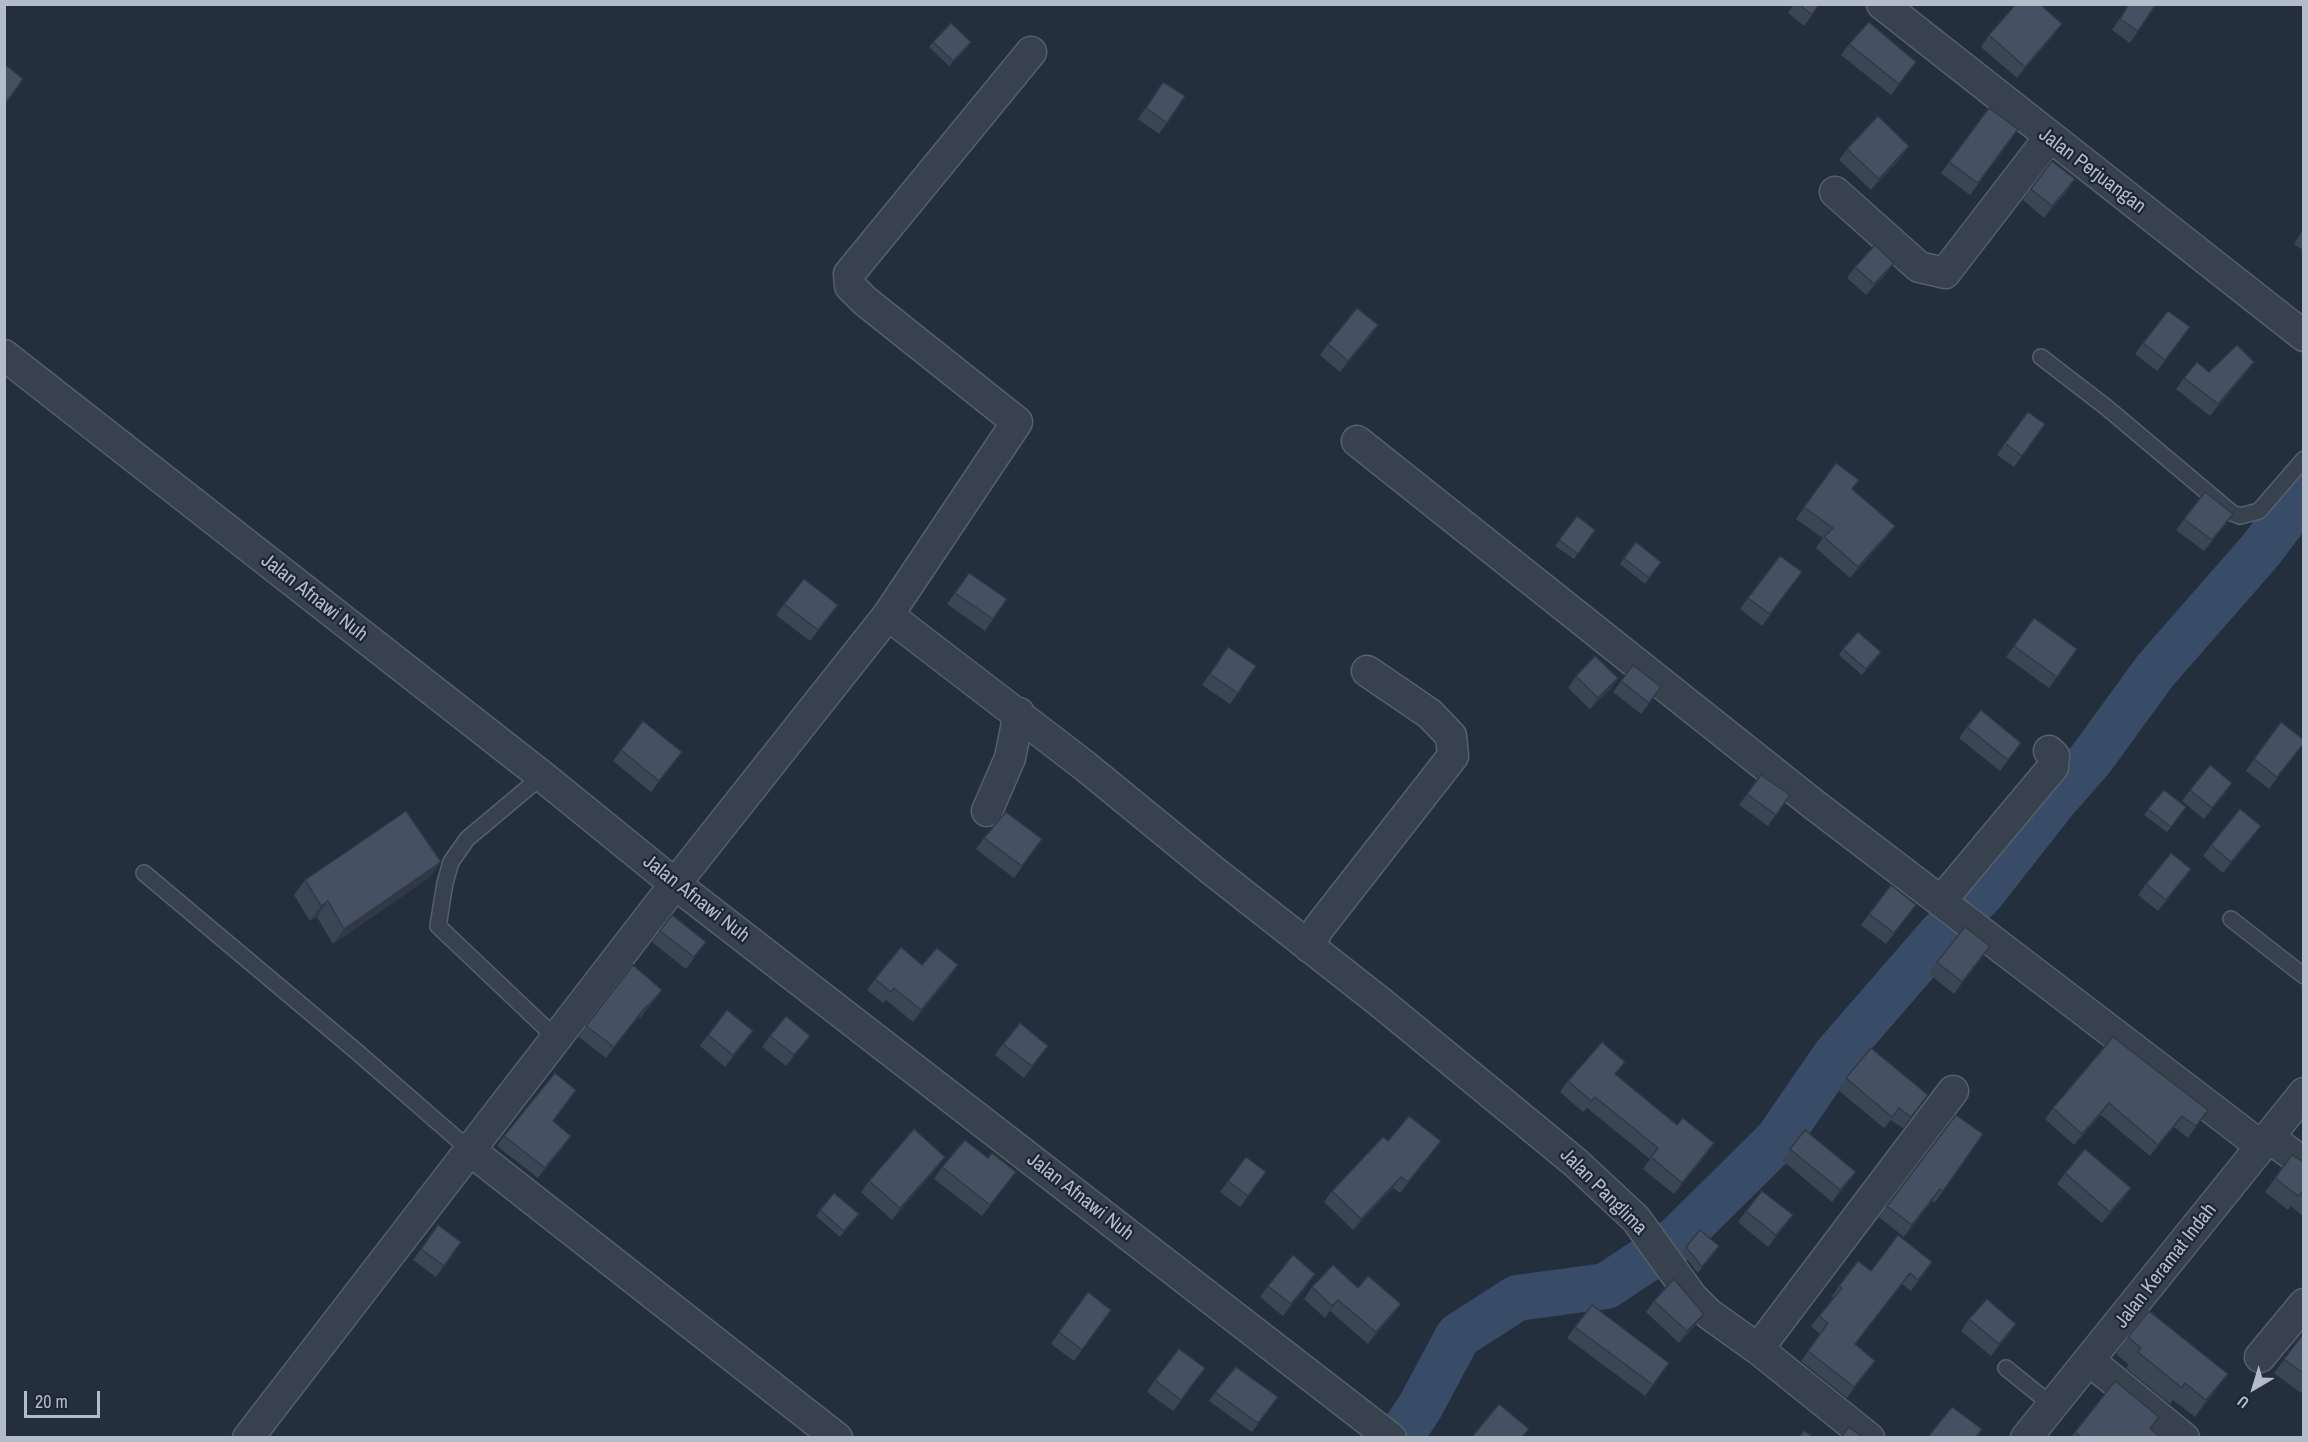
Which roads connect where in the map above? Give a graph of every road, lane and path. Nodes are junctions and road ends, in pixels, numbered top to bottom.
1 (1882, 4) edge
2 (1031, 52) dead end
3 (2049, 138) junction
4 (1835, 192) dead end
5 (2304, 336) edge
6 (2041, 357) dead end
7 (5, 358) edge
8 (1358, 441) dead end
9 (2304, 459) edge
10 (888, 615) junction
11 (1367, 671) dead end
12 (1019, 713) junction
13 (2049, 751) dead end
14 (542, 776) junction
15 (987, 811) dead end
16 (144, 873) dead end
17 (675, 884) junction
18 (1944, 903) junction
19 (2231, 919) dead end
20 (1309, 947) junction
21 (2304, 976) edge
22 (556, 1038) junction
23 (1953, 1091) dead end
24 (2304, 1093) edge
25 (2264, 1142) junction
26 (471, 1151) junction
27 (2304, 1163) edge
28 (2304, 1304) edge
29 (1758, 1349) junction
30 (2260, 1357) dead end
31 (2090, 1361) junction
32 (2006, 1368) dead end
33 (2053, 1406) junction
34 (248, 1437) edge
35 (837, 1437) edge
36 (1391, 1437) edge
37 (1869, 1437) edge
38 (2026, 1437) edge
39 (2184, 1437) edge

1 - 3 street, Jalan Perjuangan
2 - 10 street
3 - 4 street
3 - 5 street, Jalan Perjuangan
6 - 9 lane
7 - 14 street, Jalan Afnawi Nuh
8 - 18 street
10 - 12 street, Jalan Panglima
10 - 17 street
11 - 20 street
12 - 15 street
12 - 20 street, Jalan Panglima
13 - 18 street
14 - 17 street, Jalan Afnawi Nuh
14 - 22 lane
16 - 26 lane
17 - 22 street
17 - 36 street, Jalan Afnawi Nuh
18 - 25 street
19 - 21 lane
20 - 29 street, Jalan Panglima
22 - 26 street
23 - 29 street
24 - 25 street, Jalan Keramat Indah
25 - 27 street
25 - 31 street, Jalan Keramat Indah
26 - 34 street
26 - 35 street
28 - 30 street
29 - 37 street, Jalan Panglima
31 - 33 street, Jalan Keramat Indah
31 - 39 street
32 - 33 lane
33 - 38 street, Jalan Keramat Indah

